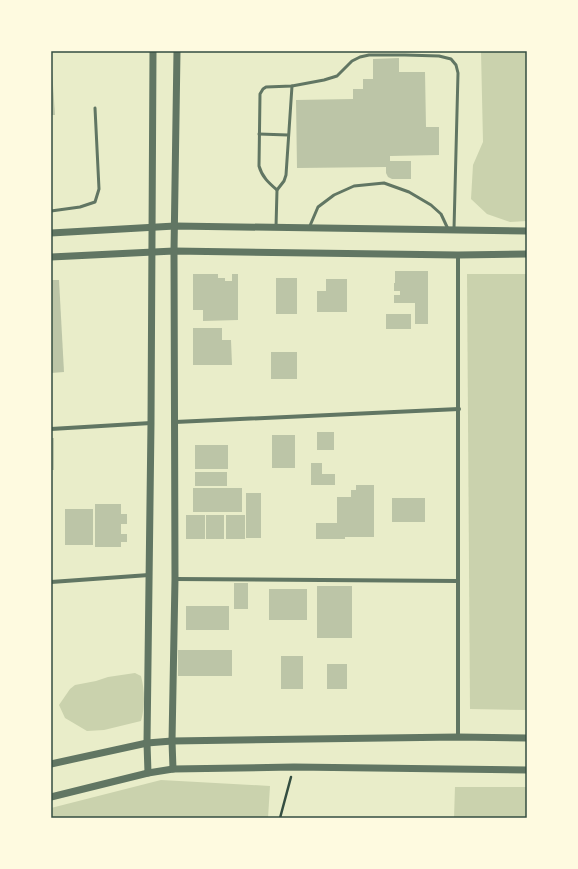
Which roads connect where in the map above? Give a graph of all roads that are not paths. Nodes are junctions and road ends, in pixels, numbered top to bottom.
1 (153, 51) edge
2 (177, 51) edge
3 (369, 51) edge
4 (440, 51) edge
5 (369, 55) junction
6 (439, 56) junction
7 (292, 86) junction
8 (96, 108) dead end
9 (259, 134) junction
10 (288, 135) junction
11 (277, 190) junction
12 (51, 211) edge
13 (175, 226) junction
14 (152, 227) junction
15 (276, 227) junction
16 (309, 228) junction
17 (451, 230) junction
18 (527, 231) edge
19 (51, 233) edge
20 (174, 251) junction
21 (152, 252) junction
22 (527, 254) edge
23 (458, 255) junction
24 (51, 257) edge
25 (459, 409) junction
26 (175, 422) junction
27 (151, 423) junction
28 (51, 429) edge
29 (149, 575) junction
30 (175, 579) junction
31 (458, 581) junction
32 (51, 582) edge
33 (458, 737) junction
34 (527, 738) edge
35 (172, 741) junction
36 (147, 743) junction
37 (51, 764) edge
38 (173, 769) junction
39 (527, 770) edge
40 (148, 773) junction
41 (51, 797) edge

1 - 14 street
2 - 13 street
3 - 5 lane
4 - 6 lane
5 - 6 lane
5 - 7 lane
6 - 17 lane
7 - 9 lane
7 - 10 lane
8 - 12 lane
9 - 10 lane
9 - 11 lane
10 - 11 lane
11 - 15 lane
13 - 14 street
13 - 15 street
13 - 20 street
14 - 19 street
14 - 21 street
15 - 16 street
16 - 17 street
16 - 17 lane
17 - 18 street
20 - 21 street
20 - 23 street
20 - 26 street
21 - 24 street
21 - 27 street
22 - 23 street
23 - 25 street
25 - 26 street
25 - 31 street
26 - 30 street
27 - 28 street
27 - 29 street
29 - 32 street
29 - 36 street
30 - 31 street
30 - 35 street
31 - 33 street
33 - 34 street
33 - 35 street
35 - 36 street
35 - 38 street
36 - 37 street
36 - 40 street
38 - 39 street
38 - 40 street
40 - 41 street

